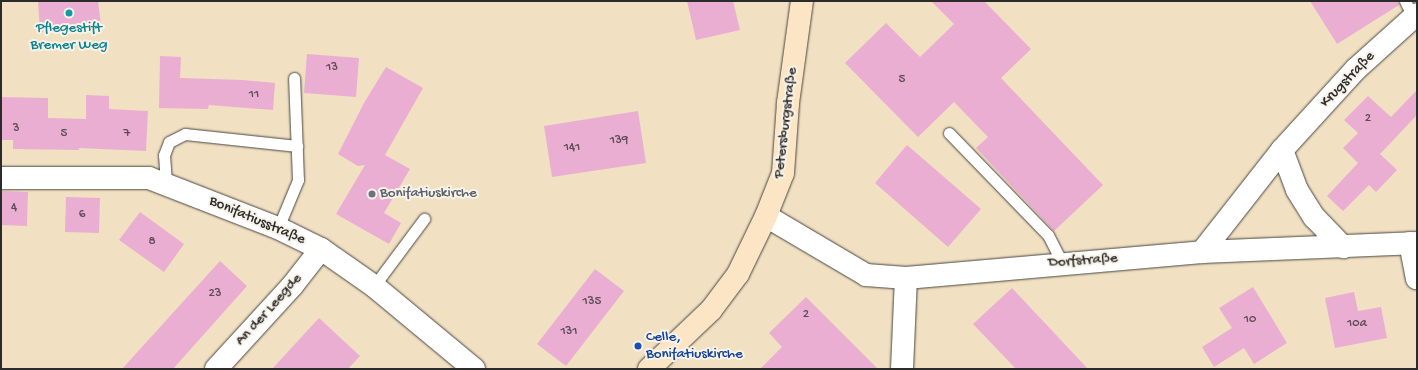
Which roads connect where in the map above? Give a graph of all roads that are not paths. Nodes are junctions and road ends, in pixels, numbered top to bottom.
1 (802, 1) edge
2 (1413, 16) edge
3 (294, 78) dead end
4 (949, 133) dead end
5 (297, 146) junction
6 (1282, 150) junction
7 (1, 178) edge
8 (166, 183) junction
9 (766, 216) junction
10 (424, 219) dead end
11 (278, 228) junction
12 (1414, 243) edge
13 (1343, 247) junction
14 (321, 249) junction
15 (1202, 252) junction
16 (1062, 263) junction
17 (906, 278) junction
18 (1417, 278) edge
19 (374, 286) junction
20 (216, 369) edge
21 (474, 369) edge
22 (649, 369) edge
23 (902, 369) edge

1 - 9 main road, Petersburgstraße
2 - 6 street, Krugstraße
3 - 5 lane
4 - 16 lane
5 - 8 lane
5 - 11 lane
6 - 13 street
6 - 15 street, Krugstraße
7 - 8 street, Bonifatiusstraße
8 - 11 street, Bonifatiusstraße
9 - 17 street, Dorfstraße
9 - 22 main road, Petersburgstraße
10 - 19 lane
11 - 14 street, Bonifatiusstraße
12 - 13 street, Dorfstraße
12 - 18 street
13 - 15 street, Dorfstraße
14 - 19 street, Bonifatiusstraße
14 - 20 street, An der Leegde
15 - 16 street, Dorfstraße
16 - 17 street, Dorfstraße
17 - 23 street
19 - 21 street, Bonifatiusstraße

